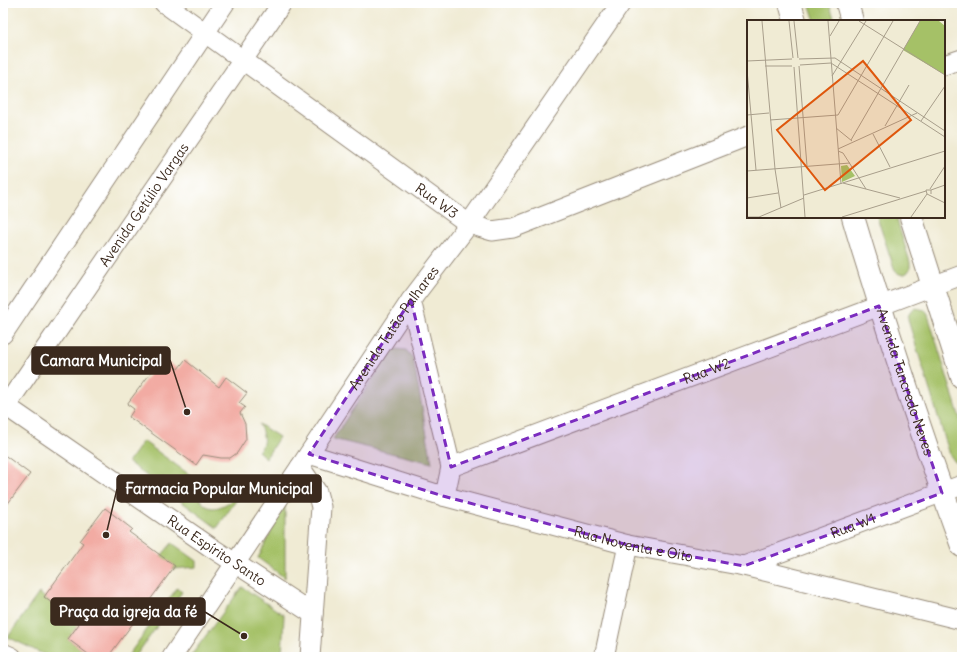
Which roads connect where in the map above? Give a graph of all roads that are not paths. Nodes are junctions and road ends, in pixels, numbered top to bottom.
1 (164, 3) edge
2 (225, 3) edge
3 (282, 3) edge
4 (621, 3) edge
5 (790, 3) edge
6 (847, 3) edge
7 (795, 20) edge
8 (852, 20) edge
9 (205, 33) junction
10 (962, 58) edge
11 (242, 60) junction
12 (945, 66) edge
13 (747, 136) edge
14 (853, 218) edge
15 (912, 218) edge
16 (469, 224) junction
17 (962, 275) edge
18 (932, 287) junction
19 (411, 300) junction
20 (879, 306) junction
21 (3, 334) edge
22 (962, 377) edge
23 (4, 405) edge
24 (305, 461) junction
25 (451, 467) junction
26 (952, 489) edge
27 (443, 496) junction
28 (628, 545) junction
29 (962, 546) edge
30 (235, 563) junction
31 (744, 566) junction
32 (313, 614) junction
33 (962, 620) edge
34 (3, 653) edge
35 (12, 657) edge
36 (172, 657) edge
37 (310, 657) edge
38 (604, 657) edge

1 - 9 street, Rua W3
2 - 9 street
3 - 11 street, Avenida Getúlio Vargas
4 - 16 street, Avenida Tatão Palhares
5 - 7 street
6 - 8 street
9 - 11 street, Rua W3
9 - 21 street
10 - 12 street
11 - 16 street, Rua W3
11 - 23 street, Avenida Getúlio Vargas
13 - 16 street, Rua W3
14 - 20 street, Avenida Tancredo Neves
15 - 18 street
16 - 19 street, Avenida Tatão Palhares
17 - 18 street, Rua W2
18 - 20 street, Rua W2
18 - 22 street
19 - 24 street, Avenida Tatão Palhares
19 - 25 street
20 - 25 street, Rua W2
20 - 26 street, Avenida Tancredo Neves
23 - 30 street, Rua Espírito Santo
24 - 27 street, Rua Noventa e Oito
24 - 30 street, Avenida Tatão Palhares
24 - 32 street
25 - 27 street
26 - 29 street, Avenida Tancredo Neves
26 - 31 street, Rua W1
27 - 28 street, Rua Noventa e Oito
28 - 31 street, Rua Noventa e Oito
28 - 38 street
30 - 32 street, Rua Espírito Santo
30 - 36 street, Avenida Tatão Palhares
31 - 33 street, Rua Noventa e Oito
32 - 37 street
34 - 35 street

